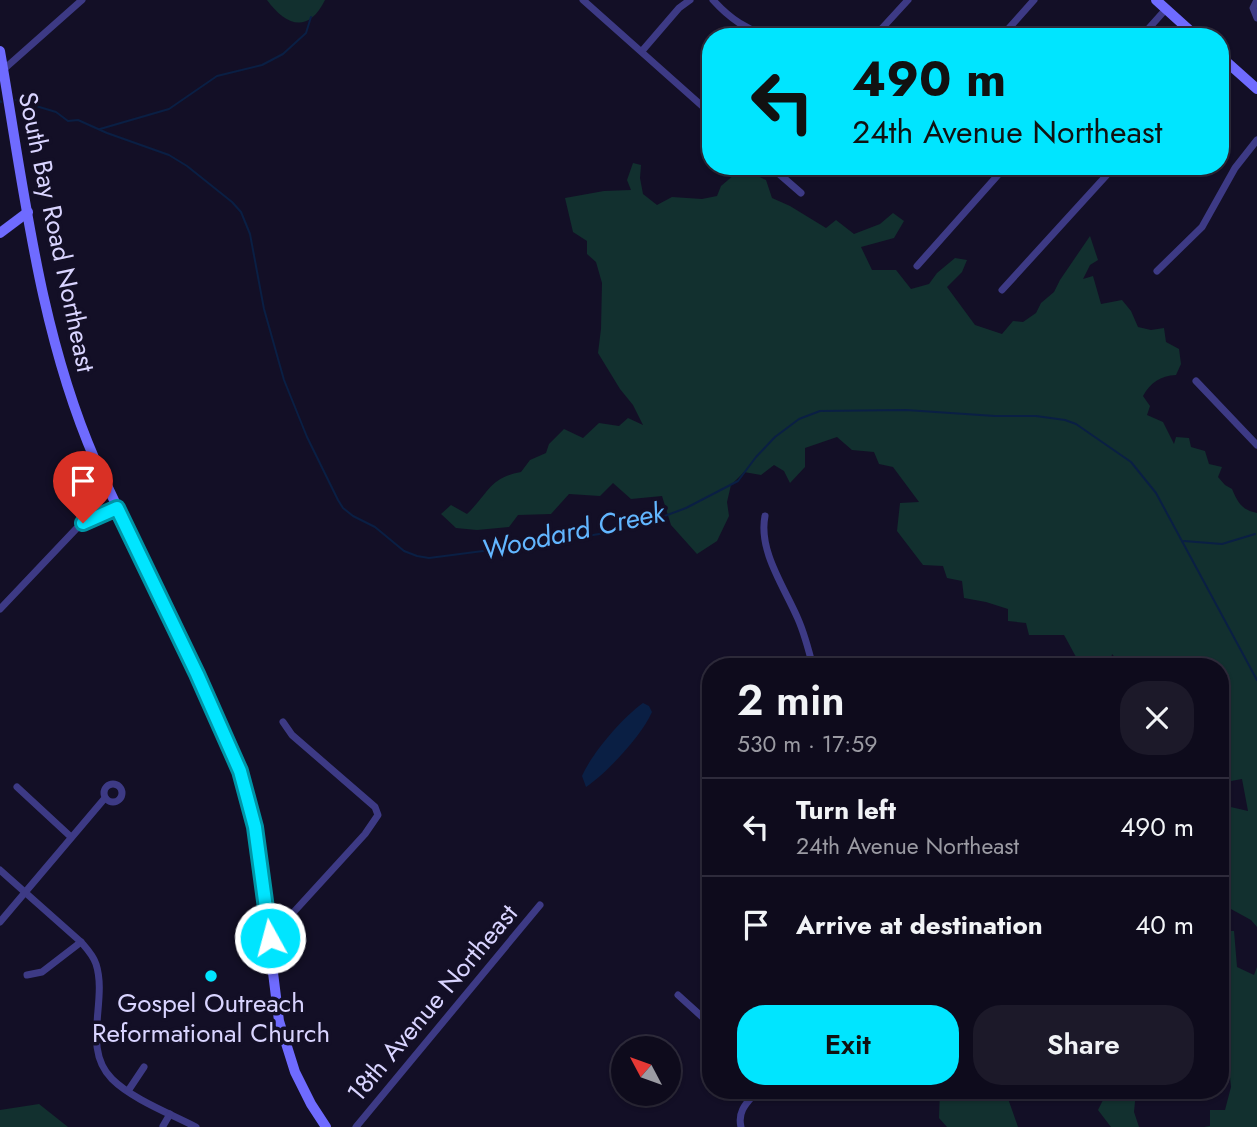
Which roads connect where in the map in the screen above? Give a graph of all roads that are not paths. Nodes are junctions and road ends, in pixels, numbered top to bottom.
1 (82, 0) edge
2 (583, 0) edge
3 (690, 0) edge
4 (713, 0) edge
5 (908, 0) edge
6 (1034, 0) edge
7 (1156, 0) edge
8 (1257, 1) edge
9 (1166, 9) junction
10 (1257, 18) edge
11 (744, 28) edge
12 (882, 28) edge
13 (1009, 28) edge
14 (1148, 28) edge
15 (1187, 28) edge
16 (0, 51) edge
17 (642, 51) junction
18 (1229, 67) edge
19 (3, 70) junction
20 (1257, 89) edge
21 (702, 106) edge
22 (1257, 140) edge
23 (780, 175) edge
24 (998, 175) edge
25 (1107, 175) edge
26 (801, 193) dead end
27 (28, 212) junction
28 (0, 233) edge
29 (917, 266) dead end
30 (1157, 271) dead end
31 (1002, 290) dead end
32 (1196, 381) dead end
33 (1257, 445) edge
34 (117, 508) junction
35 (765, 516) dead end
36 (0, 608) edge
37 (811, 658) edge
38 (283, 722) dead end
39 (17, 787) dead end
40 (105, 798) dead end
41 (71, 837) junction
42 (0, 870) edge
43 (25, 892) junction
44 (540, 905) dead end
45 (0, 922) edge
46 (270, 938) junction
47 (81, 942) junction
48 (27, 975) dead end
49 (678, 995) dead end
50 (702, 1017) edge
51 (144, 1067) dead end
52 (128, 1091) junction
53 (750, 1099) edge
54 (170, 1114) junction
55 (163, 1126) edge
56 (196, 1127) edge
57 (326, 1127) edge
58 (356, 1127) edge
59 (741, 1127) edge

1 - 19 street
2 - 17 street
3 - 17 street
4 - 11 street
5 - 12 street
6 - 13 street
7 - 9 street
8 - 10 street
9 - 14 street
9 - 15 street
16 - 19 street, South Bay Road Northeast
17 - 21 street
18 - 20 street
19 - 27 street, South Bay Road Northeast
22 - 30 street
23 - 26 street
24 - 29 street
25 - 31 street
27 - 28 street
27 - 34 street, South Bay Road Northeast
32 - 33 street
34 - 36 street
34 - 46 street, South Bay Road Northeast
35 - 37 street
38 - 46 street
39 - 41 street
40 - 41 street
41 - 43 street
42 - 43 street
43 - 45 street
43 - 47 street
44 - 58 street, 18th Avenue Northeast
46 - 57 street, South Bay Road Northeast
47 - 48 street
47 - 52 street
49 - 50 street
51 - 52 street
52 - 54 street
53 - 59 street
54 - 55 street
54 - 56 street

